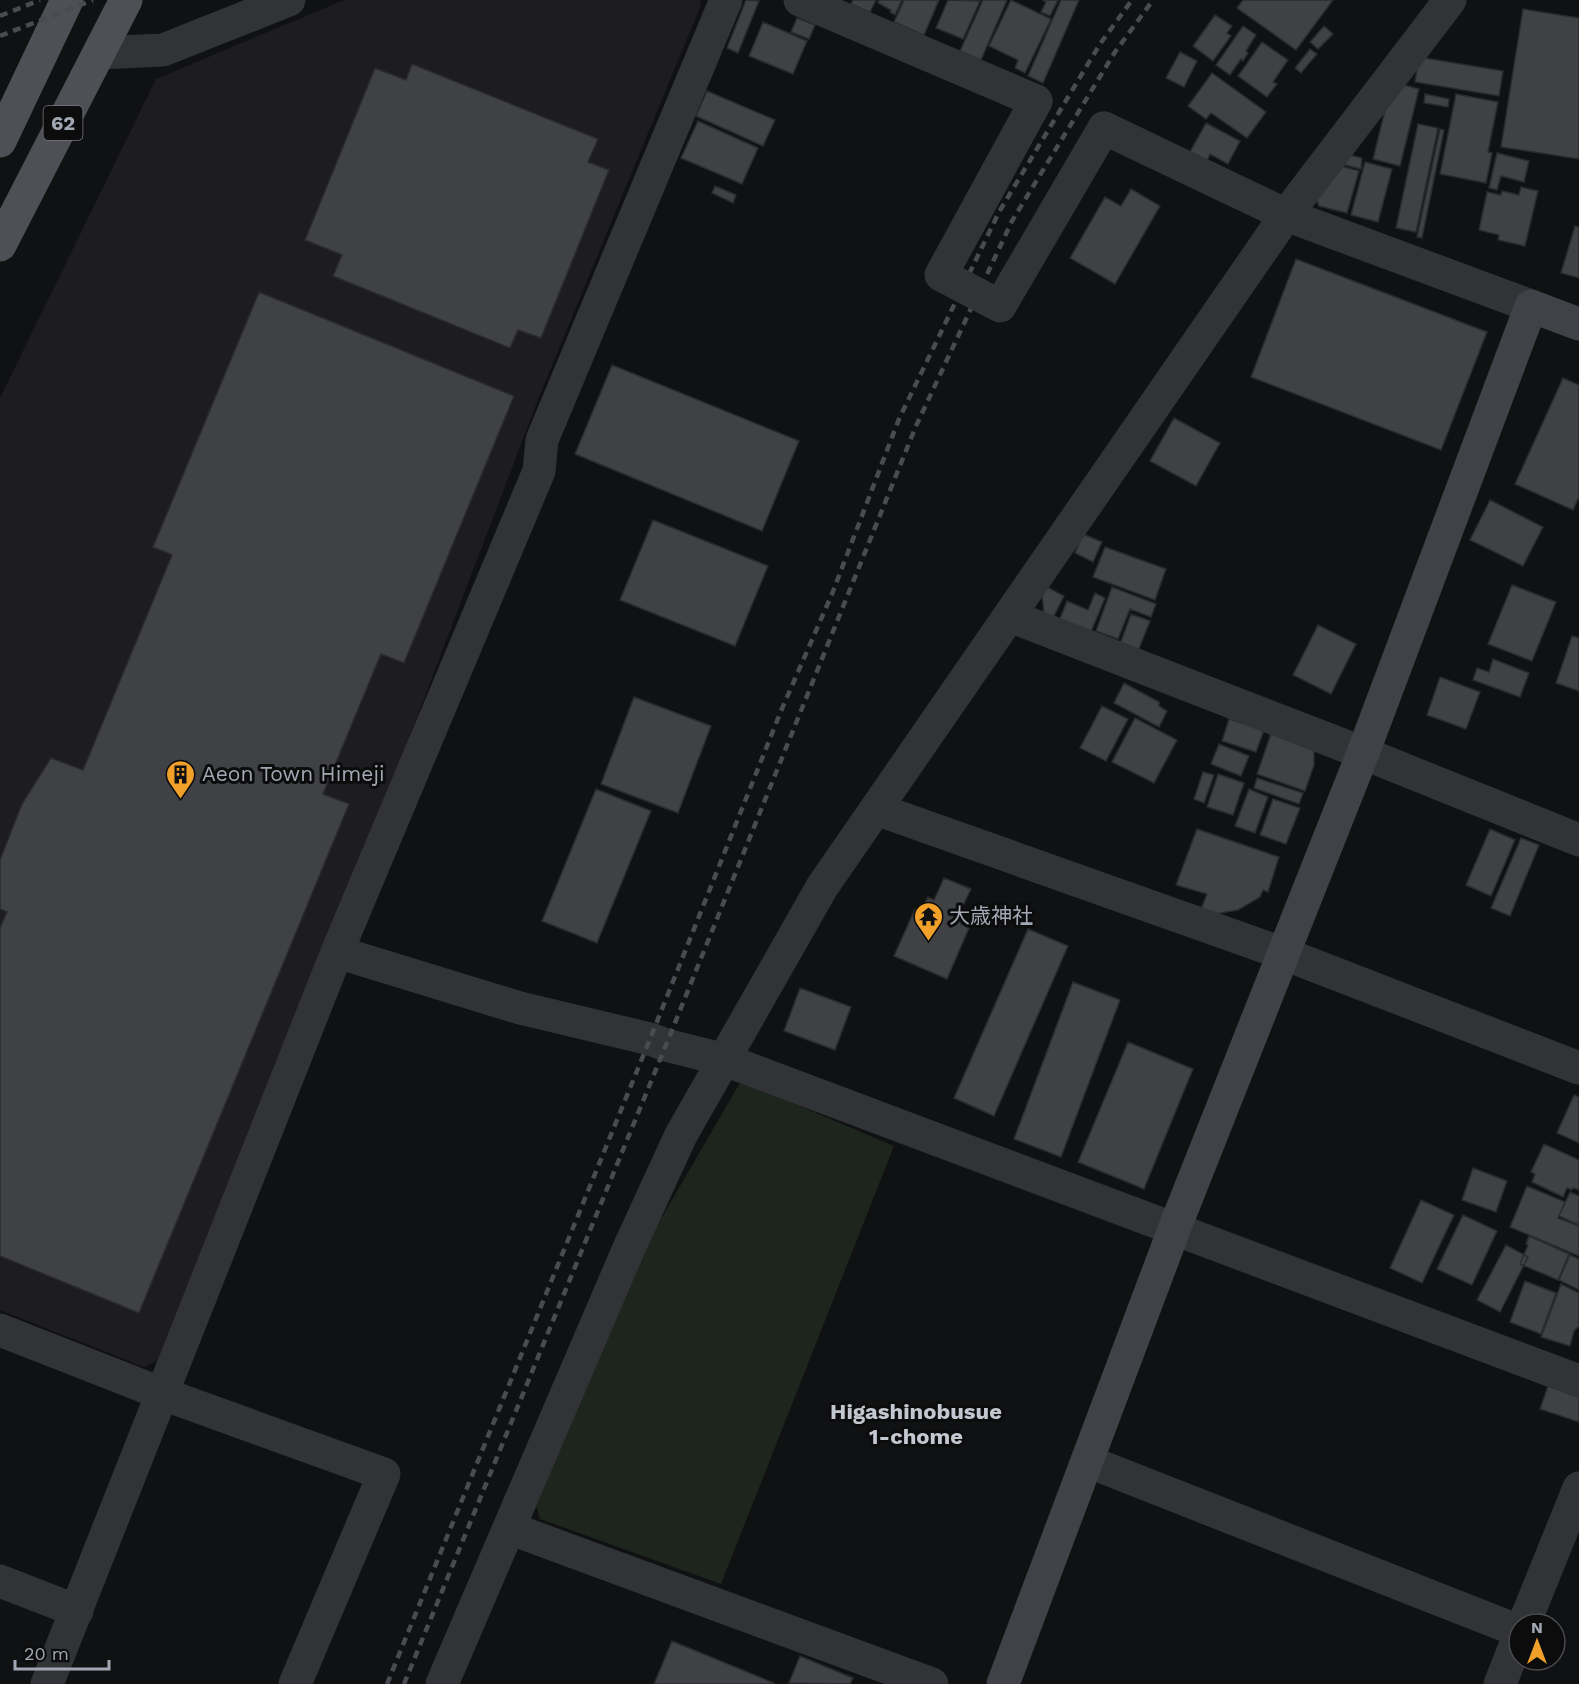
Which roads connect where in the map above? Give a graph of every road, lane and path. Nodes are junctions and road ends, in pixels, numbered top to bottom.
1 (67, 0) edge
2 (126, 0) edge
3 (289, 0) edge
4 (726, 0) edge
5 (800, 0) edge
6 (1450, 0) edge
7 (99, 53) junction
8 (0, 141) edge
9 (1286, 215) junction
10 (0, 245) edge
11 (1531, 306) junction
12 (1579, 324) edge
13 (1010, 616) junction
14 (1363, 753) junction
15 (876, 809) junction
16 (1579, 840) edge
17 (337, 952) junction
18 (1282, 953) junction
19 (725, 1060) junction
20 (1579, 1068) edge
21 (1175, 1227) junction
22 (0, 1329) edge
23 (1579, 1381) edge
24 (163, 1394) junction
25 (1087, 1461) junction
26 (1579, 1488) edge
27 (509, 1528) junction
28 (0, 1581) edge
29 (77, 1611) junction
30 (1529, 1612) edge
31 (1507, 1626) edge
32 (1507, 1666) edge
33 (46, 1684) edge
34 (295, 1684) edge
35 (442, 1684) edge
36 (932, 1684) edge
37 (1002, 1684) edge
38 (1500, 1684) edge

1 - 8 main road, 62
2 - 7 main road, 62
3 - 7 street
4 - 17 street
5 - 9 street, bridge
6 - 9 street
7 - 10 main road, 62
9 - 11 street
9 - 13 street
11 - 12 street
11 - 14 street
13 - 14 street
13 - 15 street
14 - 16 street
14 - 18 street
15 - 18 street
15 - 19 street
17 - 19 street
17 - 24 street
18 - 20 street
18 - 21 street
19 - 21 street
19 - 27 street
21 - 23 street
21 - 25 street
22 - 24 street
24 - 29 street
24 - 34 street
25 - 31 street
25 - 37 street
26 - 30 street
27 - 35 street
27 - 36 street
28 - 29 street
29 - 33 street
32 - 38 street

